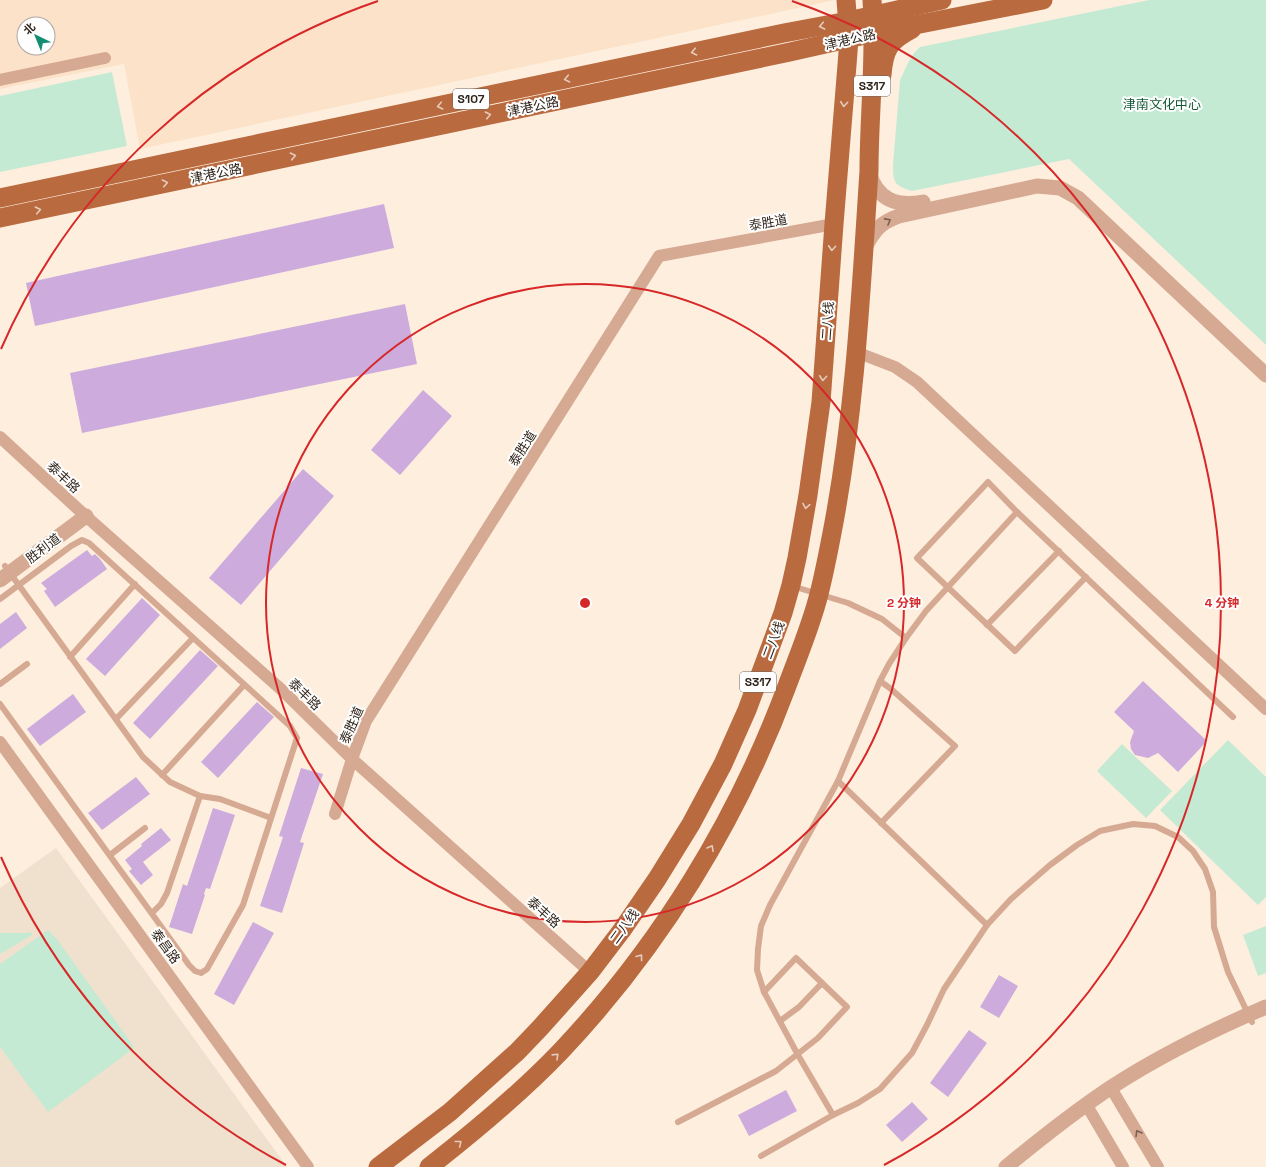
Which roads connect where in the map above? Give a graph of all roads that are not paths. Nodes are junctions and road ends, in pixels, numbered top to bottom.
1 (846, 0) edge
2 (942, 0) edge
3 (980, 0) edge
4 (1042, 0) edge
5 (864, 24) edge
6 (922, 24) junction
7 (105, 58) dead end
8 (0, 80) edge
9 (869, 171) junction
10 (0, 198) edge
11 (0, 218) edge
12 (834, 224) junction
13 (864, 250) junction
14 (856, 352) junction
15 (1266, 364) edge
16 (1266, 375) edge
17 (0, 437) edge
18 (1017, 512) junction
19 (82, 513) junction
20 (1059, 551) junction
21 (4, 572) edge
22 (1086, 577) junction
23 (135, 584) junction
24 (19, 585) junction
25 (791, 585) junction
26 (948, 588) junction
27 (819, 594) junction
28 (0, 599) edge
29 (988, 625) junction
30 (193, 638) junction
31 (906, 638) junction
32 (70, 657) junction
33 (27, 664) dead end
34 (880, 681) junction
35 (0, 684) edge
36 (244, 685) junction
37 (0, 704) edge
38 (1266, 709) edge
39 (1233, 716) dead end
40 (116, 719) junction
41 (0, 742) edge
42 (352, 758) junction
43 (162, 775) junction
44 (838, 781) junction
45 (200, 796) junction
46 (336, 814) dead end
47 (271, 818) junction
48 (881, 823) junction
49 (145, 828) dead end
50 (110, 855) junction
51 (152, 914) junction
52 (987, 925) junction
53 (590, 972) junction
54 (822, 983) junction
55 (764, 992) junction
56 (1266, 1007) edge
57 (1256, 1018) edge
58 (780, 1021) junction
59 (798, 1055) junction
60 (1113, 1091) junction
61 (1088, 1108) junction
62 (833, 1115) junction
63 (678, 1122) dead end
64 (761, 1156) dead end
65 (308, 1167) edge
66 (378, 1167) edge
67 (428, 1167) edge
68 (1006, 1167) edge
69 (1017, 1167) edge
70 (1123, 1167) edge
71 (1158, 1167) edge

1 - 5 main road, 二八线 / S317
2 - 5 main road, 津港公路 / S107
3 - 5 main road
4 - 6 main road, 津港公路 / S107
5 - 6 main road, 津港公路 / S107
5 - 9 main road, 二八线 / S317
5 -> 10 main road, 津港公路 / S107
11 -> 5 main road, 津港公路 / S107
5 -> 12 main road, 二八线 / S317
6 - 9 main road
7 - 8 street
9 - 13 main road, 二八线 / S317
9 - 15 street
12 -> 25 main road, 二八线 / S317
12 - 42 street, 泰胜道
13 - 14 main road, 二八线 / S317
13 -> 16 street
14 - 27 main road, 二八线 / S317
14 - 38 street
17 - 19 street, 泰丰路
18 - 20 lane
18 - 26 lane
18 - 26 lane
19 - 21 street, 胜利道
19 - 42 street, 泰丰路
20 - 22 lane
20 - 29 lane
21 - 24 lane
22 - 29 lane
22 - 39 lane
23 - 24 lane
23 - 30 lane
23 - 32 lane
24 - 28 lane
24 - 32 lane
25 - 27 lane
25 - 53 main road, 二八线 / S317
26 - 29 lane
26 - 31 lane
27 - 31 lane
67 -> 27 main road, 二八线 / S317
30 - 36 lane
30 - 40 lane
31 - 34 lane
32 - 40 lane
33 - 35 lane
34 - 44 lane
34 - 48 lane
36 - 43 lane
36 - 47 lane
37 - 50 lane
40 - 43 lane
41 - 65 street, 泰昌路
42 - 46 street, 泰胜道
42 - 53 street, 泰丰路
43 - 45 lane
44 - 48 lane
44 - 55 lane
45 - 47 lane
45 - 51 lane
47 - 51 lane
48 - 52 lane
49 - 50 lane
50 - 51 lane
52 - 57 lane
52 - 62 lane
53 - 66 main road, 二八线 / S317
54 - 55 lane
54 - 58 lane
54 - 59 lane
55 - 58 lane
56 - 57 street
57 - 60 street
58 - 59 lane
59 - 62 lane
59 - 63 lane
60 - 61 street
71 -> 60 street
61 - 68 street
61 - 69 street
61 - 70 street
62 - 64 lane

